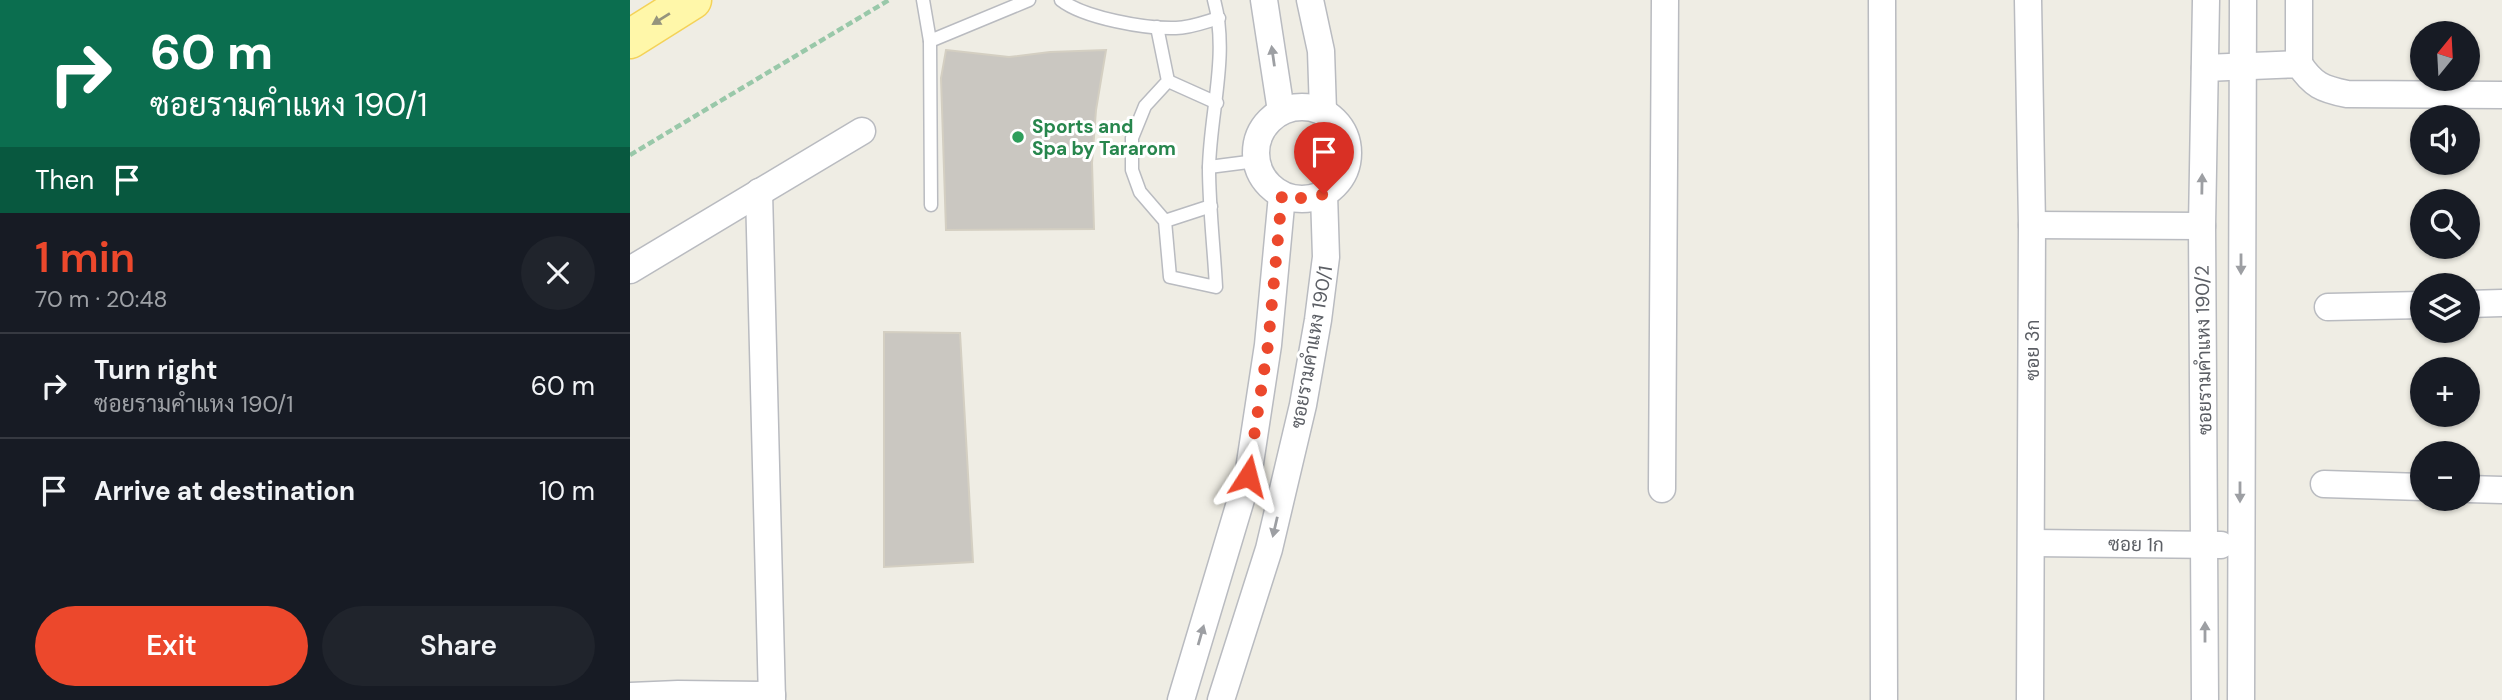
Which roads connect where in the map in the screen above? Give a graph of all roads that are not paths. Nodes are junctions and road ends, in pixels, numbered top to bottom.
1 (692, 0) edge
2 (923, 0) edge
3 (1029, 0) edge
4 (1061, 0) edge
5 (1214, 0) edge
6 (1310, 0) edge
7 (1665, 0) edge
8 (1882, 0) edge
9 (2028, 0) edge
10 (2206, 0) edge
11 (2243, 0) edge
12 (2299, 0) edge
13 (1271, 1) edge
14 (1219, 18) junction
15 (1157, 27) junction
16 (630, 39) edge
17 (930, 41) junction
18 (2299, 64) junction
19 (2242, 66) junction
20 (2205, 68) junction
21 (1168, 81) junction
22 (2502, 95) edge
23 (1217, 103) junction
24 (1281, 111) junction
25 (1323, 111) junction
26 (862, 131) dead end
27 (1256, 161) junction
28 (1209, 167) junction
29 (758, 192) junction
30 (1324, 194) junction
31 (1282, 195) junction
32 (930, 205) dead end
33 (1211, 206) junction
34 (1165, 221) junction
35 (2032, 225) junction
36 (2202, 226) junction
37 (630, 270) edge
38 (2502, 303) edge
39 (2480, 304) edge
40 (2410, 305) edge
41 (2328, 307) dead end
42 (2324, 484) dead end
43 (2410, 487) edge
44 (1662, 489) dead end
45 (2480, 489) edge
46 (2502, 490) edge
47 (2032, 543) junction
48 (2205, 545) junction
49 (2240, 545) junction
50 (630, 696) edge
51 (772, 698) edge
52 (1181, 700) edge
53 (1221, 700) edge
54 (1884, 700) edge
55 (2030, 700) edge
56 (2205, 700) edge
57 (2241, 700) edge

1 -> 16 main road
2 - 17 lane
3 - 17 lane
4 - 15 lane
5 - 14 lane
6 - 25 street
7 - 44 street
8 - 54 street
9 - 35 street, ซอย 3ก
10 - 20 street, ซอยรามคำแหง 190/2
11 - 19 street, ซอยรามคำแหง 190/2
12 - 18 street
24 -> 13 street
14 - 15 lane
14 - 23 lane
15 - 21 lane
17 - 32 lane
18 - 19 street
18 - 22 street
19 - 20 street
19 -> 49 street, ซอยรามคำแหง 190/2
36 -> 20 street, ซอยรามคำแหง 190/2
21 - 23 lane
21 - 34 lane
23 - 28 lane
24 - 25 street
24 - 27 street
25 - 30 street
26 - 29 street
27 - 28 lane
27 - 31 street
28 - 33 lane
29 - 37 street
29 - 51 street
30 - 31 street
30 -> 53 street, ซอยรามคำแหง 190/1
52 -> 31 street
33 - 34 lane
33 - 34 lane
35 - 36 street
35 - 47 street, ซอย 3ก
36 - 48 street, ซอยรามคำแหง 190/2
38 - 39 street
40 - 41 street
42 - 43 street
45 - 46 street
47 - 48 street, ซอย 1ก
47 - 55 street, ซอย 3ก
48 - 49 street, ซอย 1ก
56 -> 48 street, ซอยรามคำแหง 190/2
49 - 57 street, ซอยรามคำแหง 190/2
50 - 51 street

